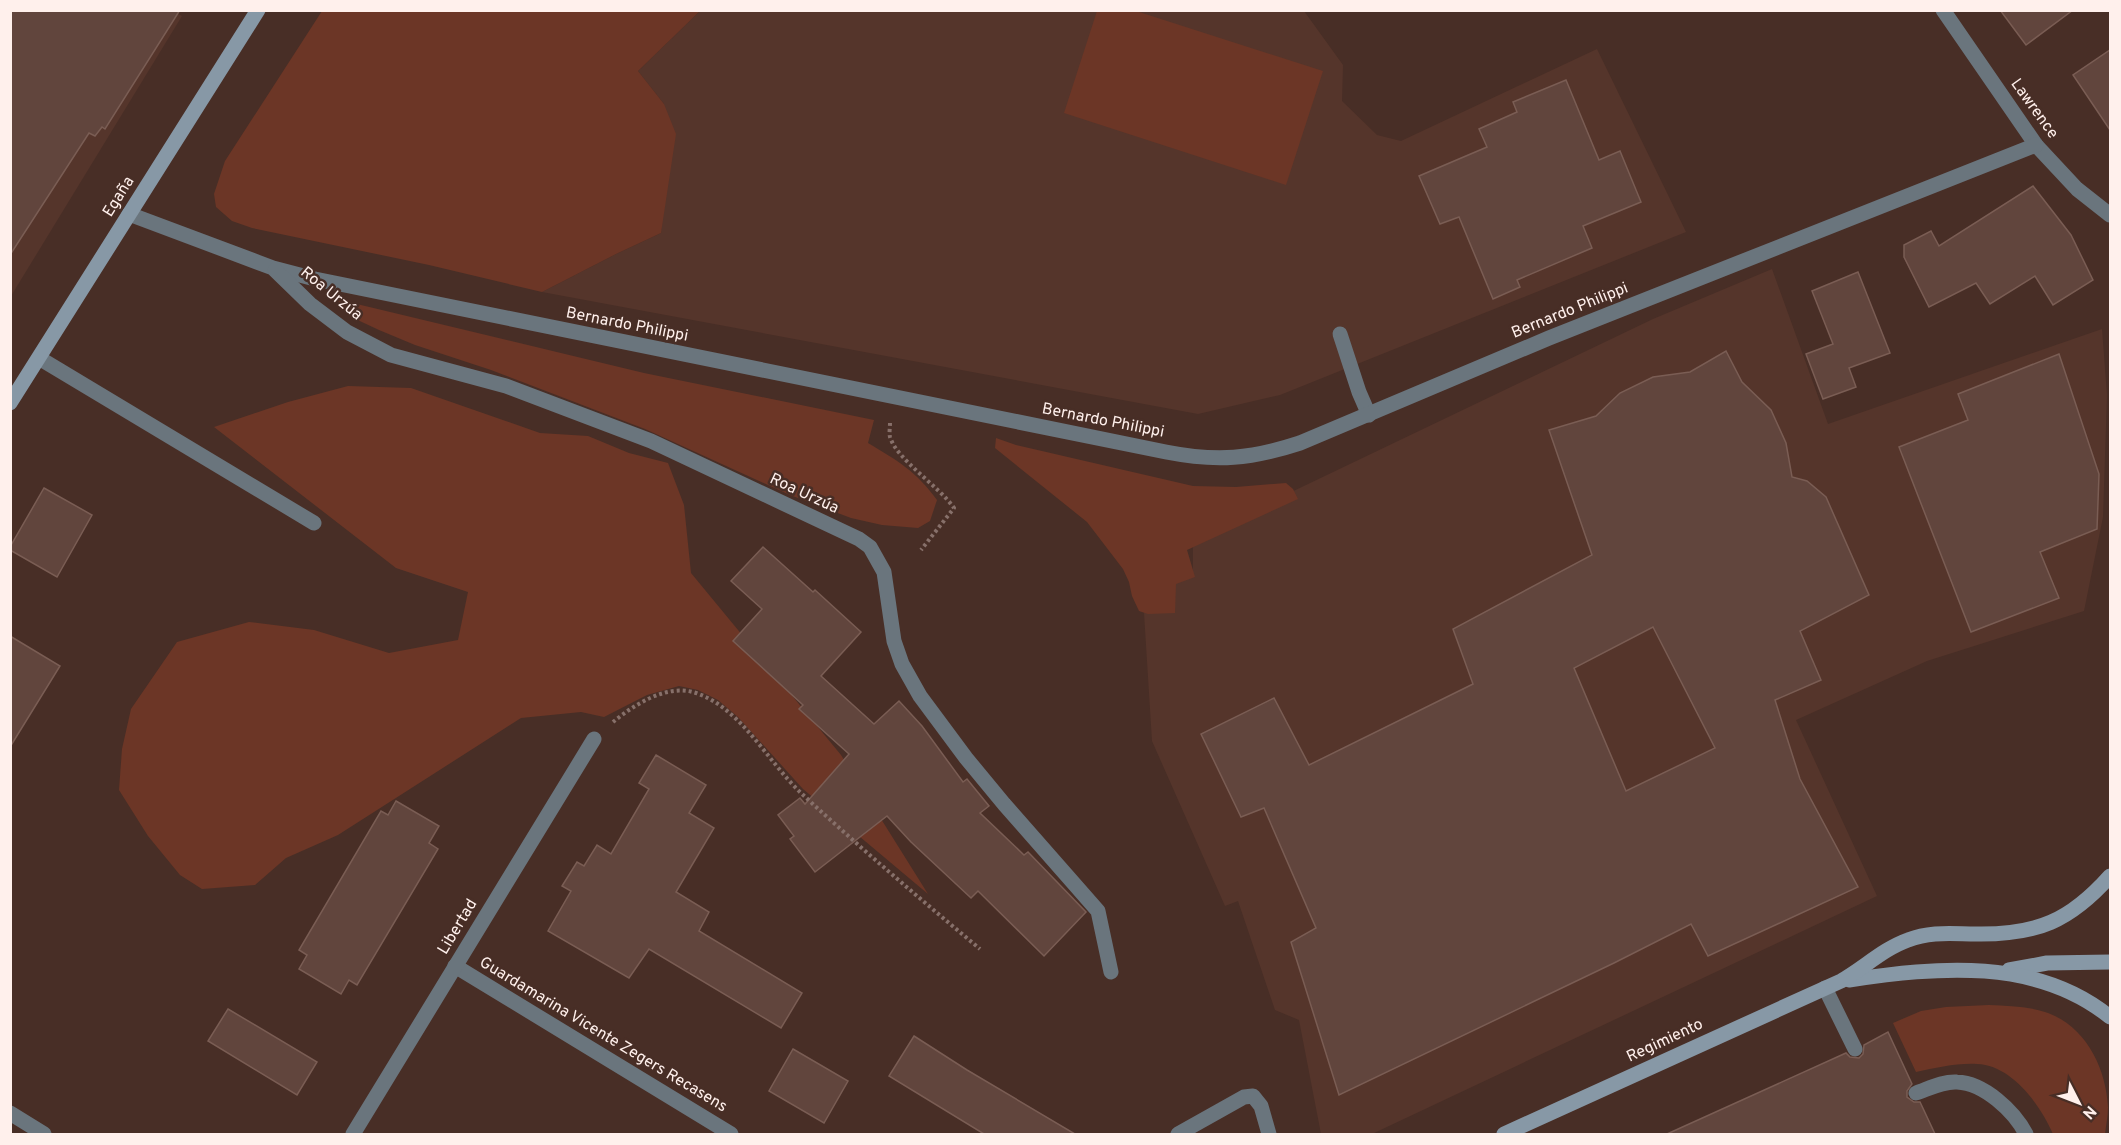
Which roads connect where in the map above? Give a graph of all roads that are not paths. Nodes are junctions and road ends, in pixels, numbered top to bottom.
1 (258, 10) edge
2 (1943, 10) edge
3 (2036, 145) junction
4 (129, 214) junction
5 (2110, 215) edge
6 (273, 268) junction
7 (1340, 334) dead end
8 (39, 358) junction
9 (16, 383) edge
10 (10, 403) edge
11 (1369, 415) junction
12 (314, 523) dead end
13 (594, 739) dead end
14 (2110, 876) edge
15 (2110, 962) edge
16 (455, 966) junction
17 (2003, 971) junction
18 (1111, 972) dead end
19 (1841, 981) junction
20 (1825, 988) junction
21 (2110, 1017) edge
22 (1855, 1049) dead end
23 (1916, 1093) dead end
24 (10, 1113) edge
25 (44, 1134) edge
26 (353, 1134) edge
27 (731, 1134) edge
28 (1178, 1134) edge
29 (1269, 1134) edge
30 (1504, 1134) edge
31 (2026, 1134) edge

1 - 4 main road, Egaña
2 - 3 street, Lawrence
3 - 5 street, Lawrence
3 - 11 street, Bernardo Philippi
4 - 6 street, Bernardo Philippi
4 - 8 main road, Egaña
6 - 11 street, Bernardo Philippi
6 - 18 street, Roa Urzúa
7 - 11 street
8 - 9 main road, Egaña
8 - 12 street
9 - 10 main road, Egaña
13 - 16 street, Libertad
14 - 19 main road, Regimiento
15 - 17 main road, Regimiento
16 - 26 street, Libertad
16 - 27 street, Guardamarina Vicente Zegers Recasens
17 - 19 main road, Regimiento
17 - 21 main road, Regimiento
19 - 20 main road, Regimiento
20 - 22 street
20 - 30 main road, Regimiento
23 - 31 street
24 - 25 street
28 - 29 street

